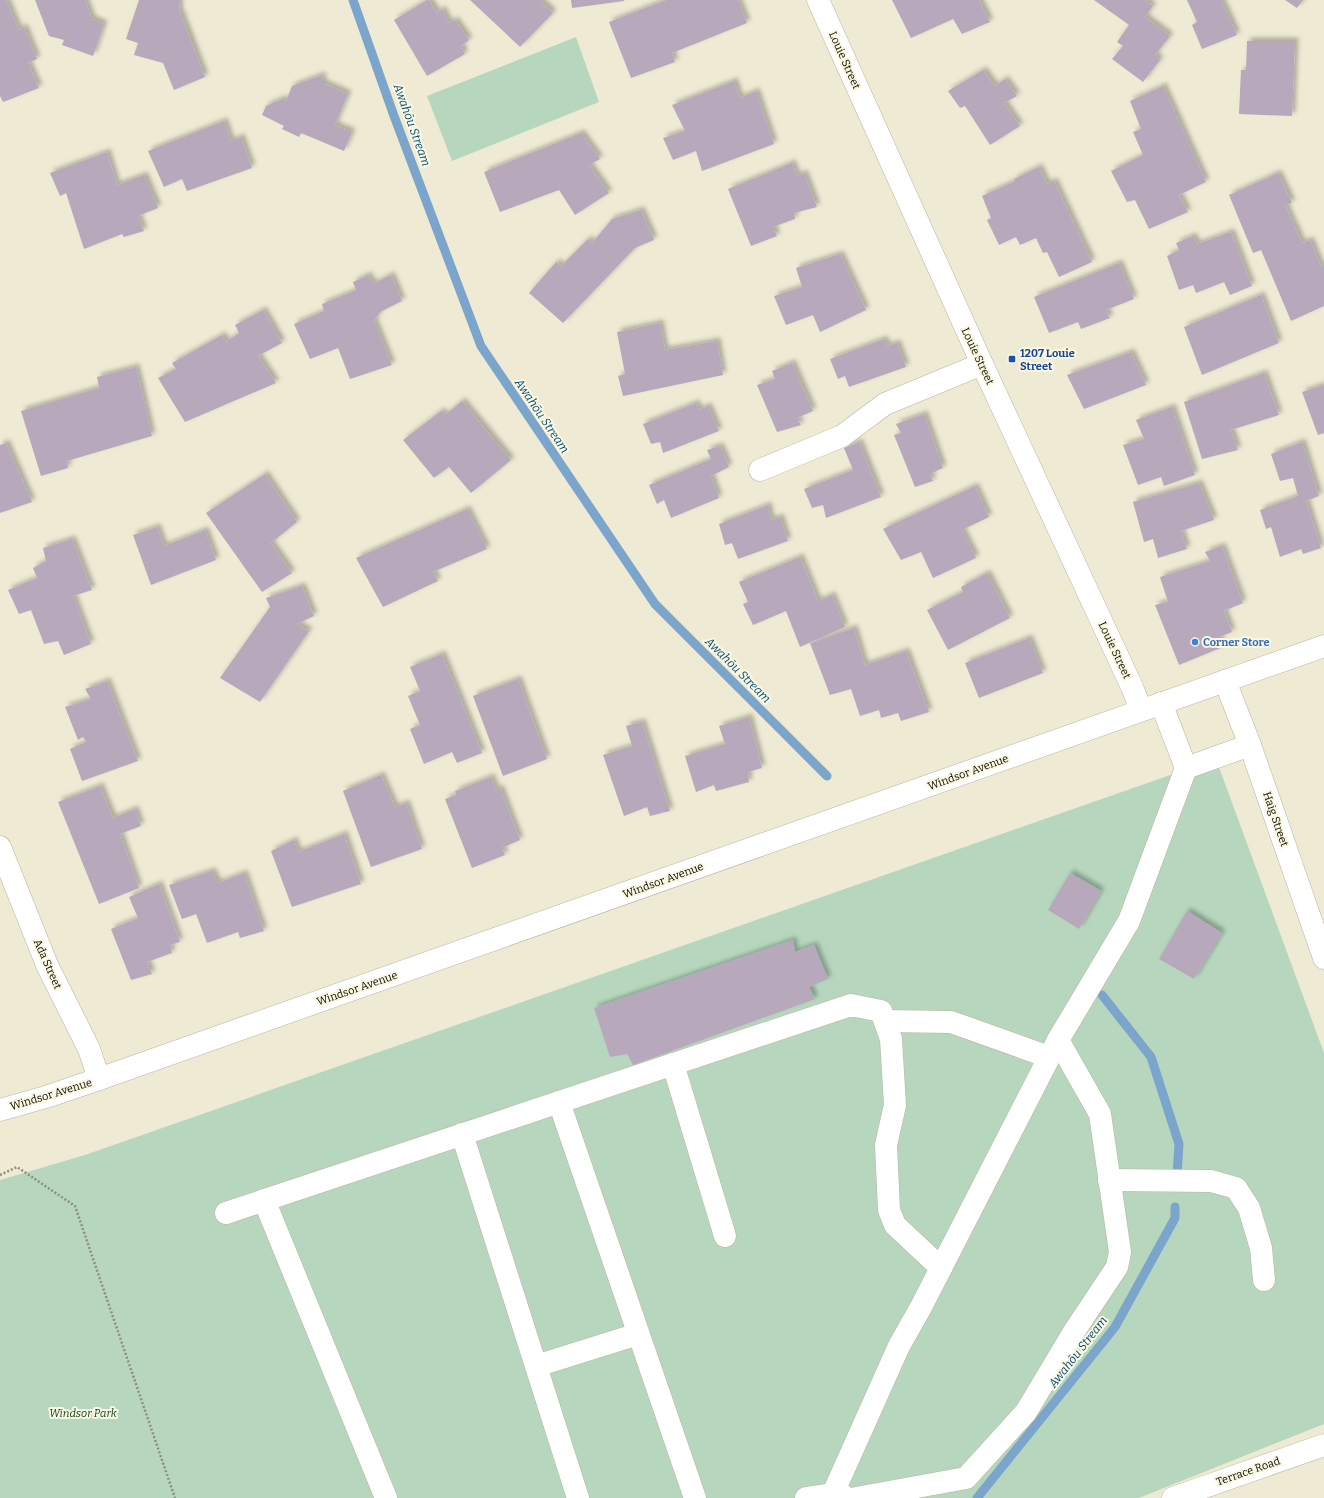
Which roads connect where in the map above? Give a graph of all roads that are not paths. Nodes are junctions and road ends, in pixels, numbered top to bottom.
1 (818, 0) edge
2 (982, 364) junction
3 (760, 470) dead end
4 (1324, 646) edge
5 (1225, 681) junction
6 (1161, 703) junction
7 (1141, 710) junction
8 (1250, 745) junction
9 (1186, 768) junction
10 (0, 847) edge
11 (1324, 958) edge
12 (885, 1021) junction
13 (1054, 1049) junction
14 (673, 1064) junction
15 (99, 1079) junction
16 (559, 1102) junction
17 (0, 1110) edge
18 (462, 1134) junction
19 (1110, 1180) junction
20 (264, 1200) junction
21 (226, 1213) dead end
22 (725, 1236) dead end
23 (941, 1268) junction
24 (1264, 1280) dead end
25 (638, 1334) junction
26 (536, 1366) junction
27 (1324, 1445) edge
28 (831, 1496) edge
29 (386, 1498) edge
30 (578, 1498) edge
31 (695, 1498) edge
32 (806, 1498) edge
33 (856, 1498) edge
34 (1173, 1498) edge

1 - 2 street, Louie Street
2 - 3 street
2 - 7 street, Louie Street
4 - 5 street, Windsor Avenue
5 - 6 street, Windsor Avenue
5 - 8 street, Haig Street
6 - 7 street, Windsor Avenue
6 - 9 street
7 - 15 street, Windsor Avenue
8 - 9 street
8 - 11 street, Haig Street
9 - 13 street
10 - 15 street, Ada Street
12 - 13 street
12 - 14 street
12 - 23 street
13 - 19 street
13 - 23 street
14 - 16 street
14 - 22 street
15 - 17 street, Windsor Avenue
16 - 18 street
16 - 25 street
18 - 20 street
18 - 26 street
19 - 24 street
19 - 33 street
20 - 21 street
20 - 29 street
23 - 28 street
25 - 26 street
25 - 31 street
26 - 30 street
27 - 34 street, Terrace Road
28 - 32 street
28 - 33 street

